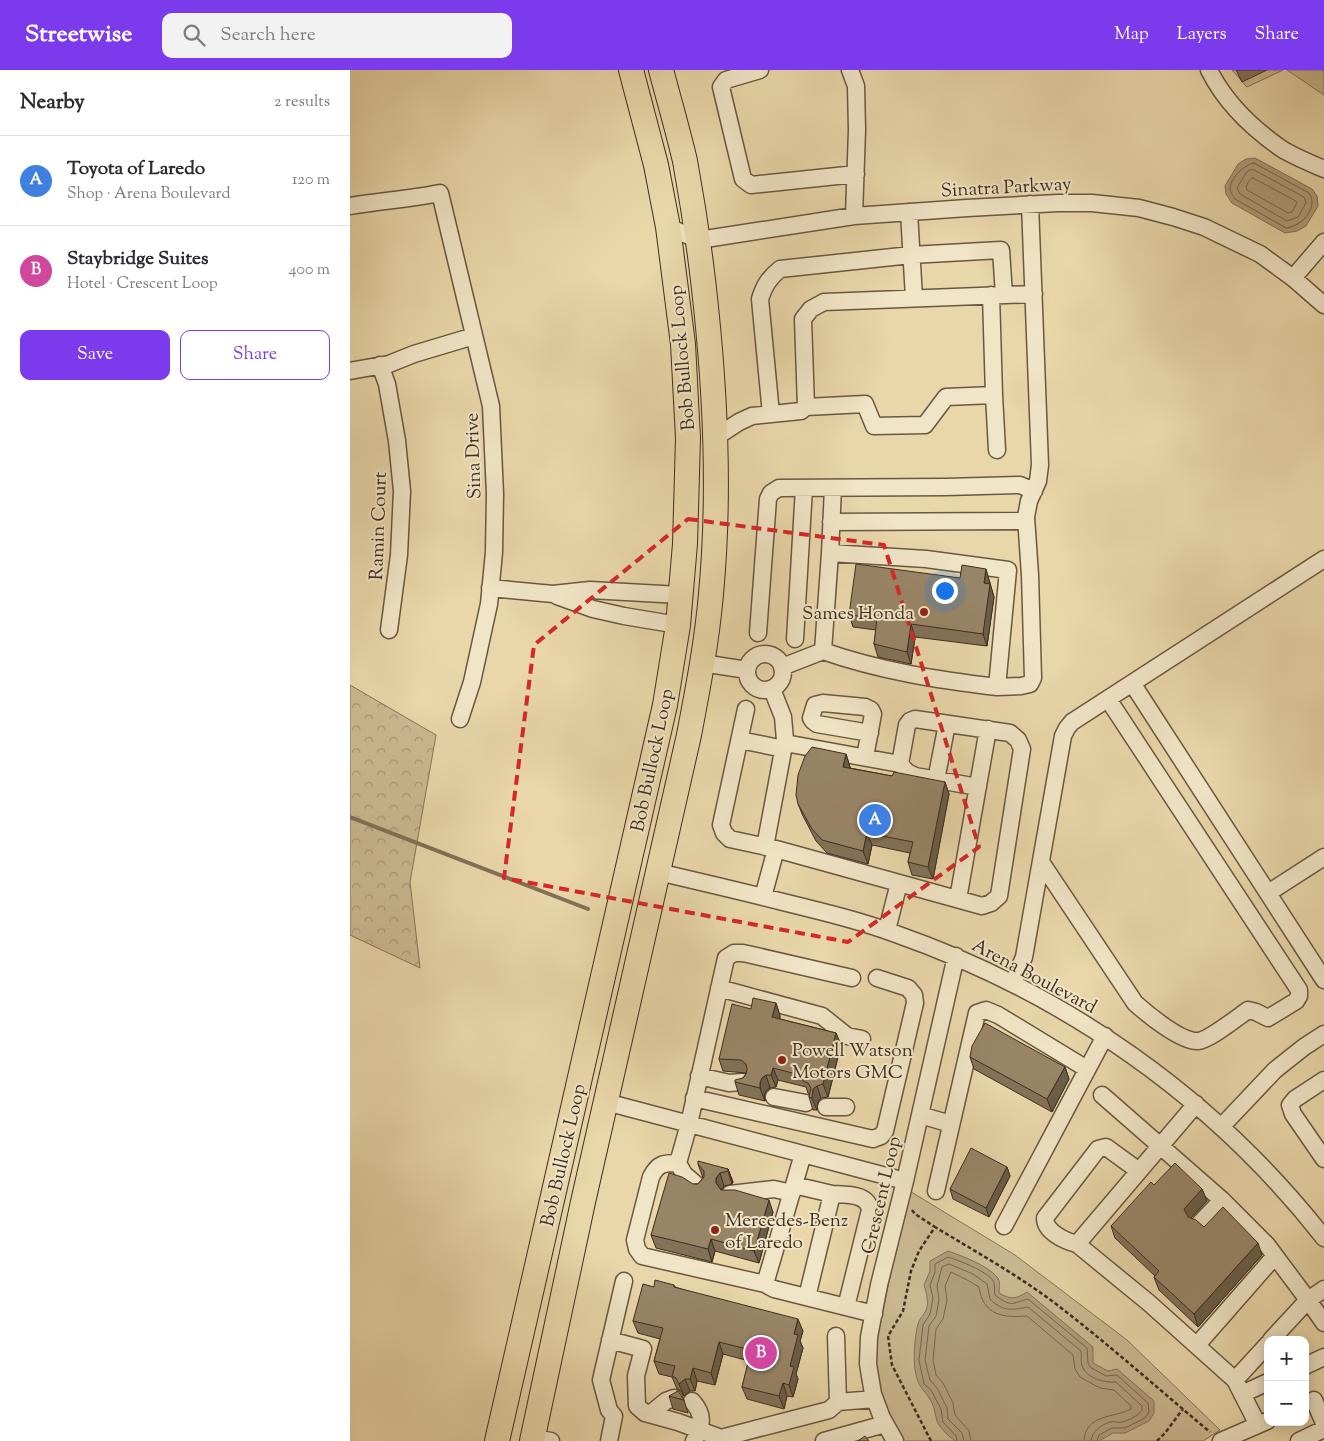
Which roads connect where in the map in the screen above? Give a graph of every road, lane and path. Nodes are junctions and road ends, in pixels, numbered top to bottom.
1 (631, 70) edge
2 (661, 70) edge
3 (760, 70) edge
4 (850, 70) edge
5 (1209, 70) edge
6 (1324, 169) edge
7 (856, 174) junction
8 (1030, 204) junction
9 (350, 206) edge
10 (909, 212) junction
11 (854, 216) junction
12 (668, 227) junction
13 (699, 240) junction
14 (1324, 242) edge
15 (911, 255) junction
16 (1293, 278) junction
17 (1034, 294) junction
18 (998, 295) junction
19 (914, 298) junction
20 (1324, 305) edge
21 (474, 336) junction
22 (380, 365) junction
23 (350, 371) edge
24 (994, 395) junction
25 (806, 407) junction
26 (771, 414) junction
27 (716, 437) junction
28 (997, 450) dead end
29 (804, 488) junction
30 (833, 488) junction
31 (1034, 491) junction
32 (1026, 521) junction
33 (831, 522) junction
34 (830, 553) junction
35 (1324, 559) edge
36 (1030, 567) junction
37 (1008, 570) junction
38 (490, 588) junction
39 (553, 594) junction
40 (680, 595) junction
41 (678, 625) junction
42 (389, 630) dead end
43 (758, 633) dead end
44 (795, 639) dead end
45 (823, 652) junction
46 (702, 663) junction
47 (782, 667) junction
48 (747, 670) junction
49 (1132, 683) junction
50 (997, 687) junction
51 (772, 688) junction
52 (1108, 699) junction
53 (746, 709) dead end
54 (460, 719) dead end
55 (947, 724) junction
56 (988, 730) junction
57 (870, 733) dead end
58 (740, 740) junction
59 (784, 746) junction
60 (865, 757) junction
61 (900, 764) junction
62 (936, 780) junction
63 (978, 788) junction
64 (770, 848) junction
65 (1324, 857) edge
66 (1041, 862) junction
67 (1248, 863) junction
68 (658, 872) junction
69 (1226, 878) junction
70 (899, 883) junction
71 (1268, 893) junction
72 (763, 897) junction
73 (958, 900) junction
74 (887, 930) junction
75 (956, 956) junction
76 (852, 978) dead end
77 (877, 978) dead end
78 (1324, 980) edge
79 (1013, 983) junction
80 (719, 988) junction
81 (1324, 1034) edge
82 (1106, 1036) junction
83 (862, 1039) dead end
84 (1087, 1069) junction
85 (699, 1076) junction
86 (1324, 1080) edge
87 (737, 1085) edge
88 (775, 1093) dead end
89 (1102, 1095) dead end
90 (694, 1098) junction
91 (807, 1099) dead end
92 (606, 1102) junction
93 (1196, 1104) junction
94 (920, 1115) junction
95 (689, 1124) junction
96 (951, 1124) junction
97 (1221, 1127) junction
98 (1160, 1145) junction
99 (803, 1154) junction
100 (1324, 1159) edge
101 (678, 1163) junction
102 (1139, 1171) junction
103 (698, 1182) edge
104 (903, 1188) junction
105 (793, 1189) junction
106 (737, 1191) edge
107 (936, 1191) dead end
108 (832, 1194) junction
109 (1222, 1200) junction
110 (1200, 1223) edge
111 (1004, 1226) dead end
112 (935, 1227) junction
113 (1324, 1238) edge
114 (1077, 1244) junction
115 (1275, 1256) junction
116 (624, 1281) dead end
117 (765, 1284) junction
118 (1324, 1289) edge
119 (807, 1297) junction
120 (1308, 1300) junction
121 (846, 1307) junction
122 (874, 1314) junction
123 (1324, 1323) edge
124 (836, 1336) dead end
125 (1276, 1336) edge
126 (610, 1340) junction
127 (1197, 1345) junction
128 (1264, 1350) edge
129 (1324, 1357) edge
130 (1309, 1364) edge
131 (1264, 1383) edge
132 (1239, 1387) junction
133 (674, 1398) edge
134 (875, 1399) junction
135 (1314, 1400) edge
136 (692, 1401) dead end
137 (838, 1402) junction
138 (1183, 1409) junction
139 (643, 1410) junction
140 (614, 1416) junction
141 (1324, 1422) edge
142 (1263, 1423) edge
143 (885, 1424) junction
144 (1324, 1429) edge
145 (697, 1435) edge
146 (1217, 1438) edge
147 (539, 1440) edge
148 (497, 1441) edge
149 (610, 1441) edge
150 (824, 1441) edge
151 (895, 1441) edge
152 (931, 1441) edge
153 (1157, 1441) edge
154 (1299, 1441) edge

1 - 12 highway, Bob Bullock Loop
2 - 13 highway, Bob Bullock Loop
3 - 7 street
4 - 7 street
5 - 6 street
7 - 11 street
8 - 10 street, Sinatra Parkway
8 - 16 street, Sinatra Parkway
8 - 17 street
9 - 21 street, Sina Drive
10 - 11 street, Sinatra Parkway
10 - 15 street
11 - 13 street, Sinatra Parkway
12 - 13 street
12 - 40 highway, Bob Bullock Loop
13 - 27 highway, Bob Bullock Loop
14 - 16 street
15 - 18 street
15 - 19 street
15 - 26 street
16 - 20 street, Sinatra Parkway
17 - 18 street
17 - 31 street
18 - 19 street
18 - 24 street
19 - 25 street
21 - 22 street
21 - 38 street, Sina Drive
22 - 23 street
22 - 42 street, Ramin Court
24 - 25 street
24 - 28 street
25 - 26 street
26 - 27 street
27 - 46 highway, Bob Bullock Loop
29 - 30 street
29 - 43 street
29 - 44 street
30 - 31 street
30 - 33 street
31 - 32 street
32 - 33 street
32 - 36 street
33 - 34 street
34 - 37 street
34 - 45 street
35 - 49 street
36 - 37 street
36 - 50 street
37 - 50 street
38 - 39 street
38 - 54 street, Sina Drive
39 - 40 street
39 - 41 street
40 - 41 highway, Bob Bullock Loop
41 - 148 highway, Bob Bullock Loop
45 - 47 street
45 - 50 street
46 - 48 street
46 - 68 highway, Bob Bullock Loop
47 - 48 street
47 - 51 street
48 - 51 street
49 - 52 street
49 - 67 street
51 - 59 street
52 - 66 street
52 - 69 street
53 - 58 street
55 - 56 street
55 - 61 street
55 - 62 street
56 - 63 street
56 - 73 street
57 - 60 street
58 - 59 street
58 - 64 street
59 - 60 street
59 - 64 street
60 - 61 street
61 - 62 street
62 - 63 street
63 - 73 street
64 - 70 street
64 - 72 street
65 - 71 street
66 - 69 street
66 - 79 street
67 - 69 street
67 - 71 street
68 - 72 street, Arena Boulevard
68 - 92 highway, Bob Bullock Loop
70 - 73 street
70 - 74 street
71 - 78 street
72 - 74 street, Arena Boulevard
74 - 75 street, Arena Boulevard
75 - 79 street, Arena Boulevard
75 - 94 street, Crescent Loop
76 - 80 street
77 - 90 street
79 - 82 street, Arena Boulevard
80 - 83 street
80 - 85 street
81 - 97 street
82 - 84 street
82 - 93 street, Arena Boulevard
84 - 96 street
84 - 111 street
85 - 87 street
85 - 90 street
86 - 100 street
88 - 91 street
89 - 98 street
90 - 95 street
92 - 95 street
92 - 147 highway, Bob Bullock Loop
93 - 97 street, Arena Boulevard
93 - 98 street
94 - 96 street
94 - 104 street, Crescent Loop
95 - 99 street
95 - 101 street
96 - 107 street
97 - 113 street, Arena Boulevard
98 - 102 street
98 - 109 street
99 - 104 street
99 - 105 street
101 - 103 street
101 - 117 street
102 - 114 street
102 - 114 street
104 - 112 path
104 - 122 street, Crescent Loop
105 - 106 street
105 - 108 street
105 - 117 street
108 - 119 street
108 - 121 street
109 - 110 street
109 - 115 street
112 - 138 path
112 - 152 path
114 - 127 street
115 - 120 street
115 - 127 street
116 - 126 street
117 - 119 street
118 - 120 street
119 - 121 street
120 - 123 street
120 - 125 street
121 - 122 street
122 - 134 street, Crescent Loop
124 - 137 street
126 - 139 street
126 - 140 street
127 - 132 street
128 - 132 street
129 - 130 street
131 - 132 street
132 - 142 street
133 - 139 street
134 - 137 street
134 - 143 street, Crescent Loop
135 - 141 street
136 - 145 street
137 - 145 street
138 - 146 path
138 - 153 path
139 - 140 street
139 - 145 street
140 - 149 street
142 - 146 street
143 - 150 street
143 - 151 street, Crescent Loop
144 - 154 street

